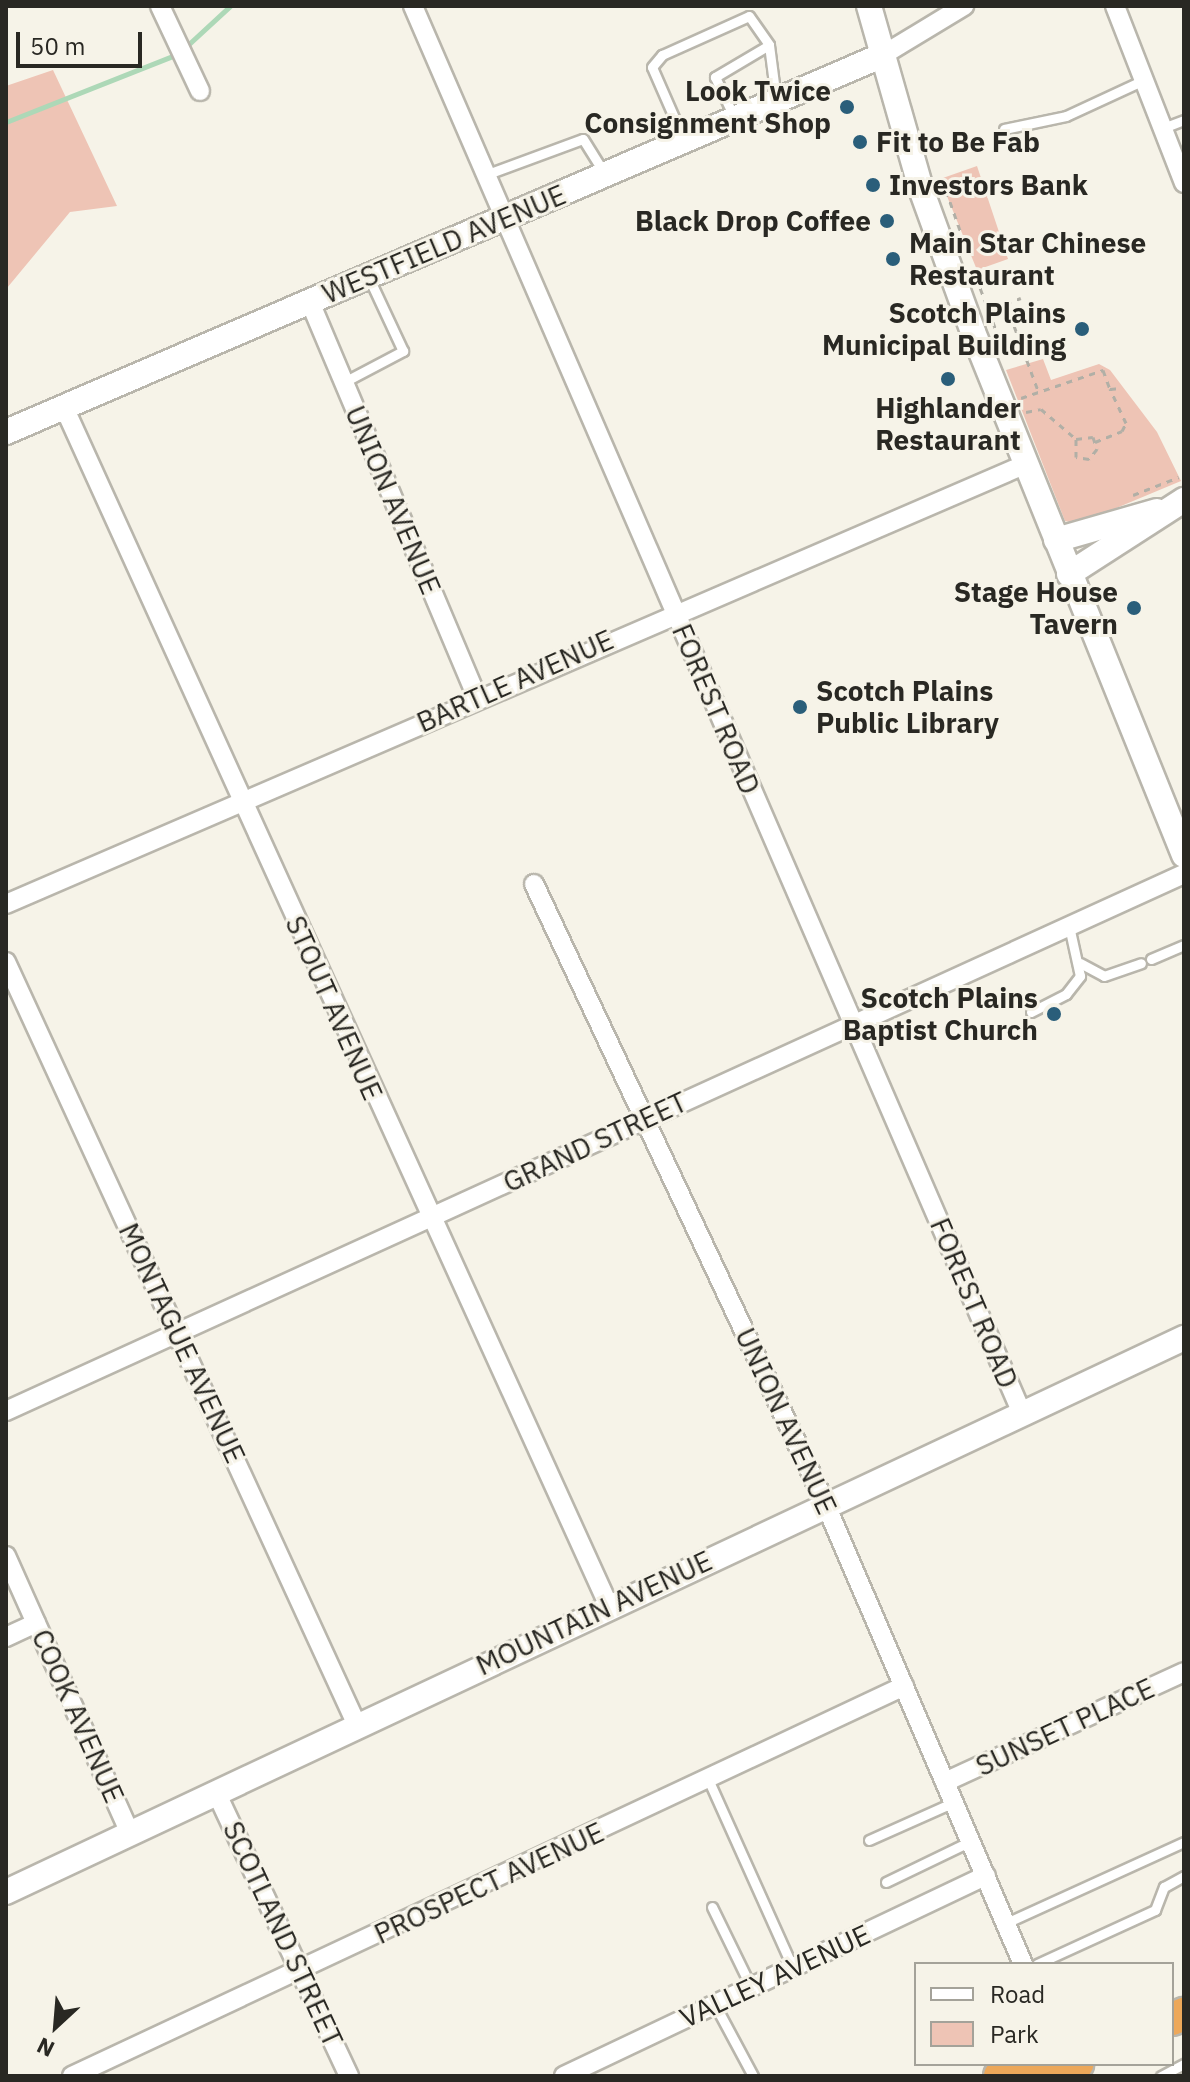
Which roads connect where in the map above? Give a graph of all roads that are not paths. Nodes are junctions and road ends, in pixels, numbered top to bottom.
1 (160, 6) edge
2 (413, 6) edge
3 (869, 6) edge
4 (964, 6) edge
5 (1115, 6) edge
6 (769, 45) junction
7 (883, 55) junction
8 (1144, 80) junction
9 (200, 91) dead end
10 (776, 100) junction
11 (735, 119) junction
12 (1184, 120) edge
13 (1163, 128) junction
14 (1004, 129) dead end
15 (684, 141) junction
16 (485, 175) junction
17 (605, 175) junction
18 (1184, 183) edge
19 (504, 218) junction
20 (369, 276) junction
21 (310, 302) junction
22 (344, 382) junction
23 (64, 407) junction
24 (6, 432) edge
25 (1026, 464) junction
26 (1177, 495) edge
27 (1056, 540) junction
28 (1069, 574) junction
29 (674, 611) junction
30 (477, 697) junction
31 (241, 801) junction
32 (1181, 838) edge
33 (1184, 874) edge
34 (534, 884) dead end
35 (6, 904) edge
36 (1069, 926) junction
37 (1184, 945) edge
38 (6, 962) edge
39 (1080, 962) junction
40 (1031, 1012) dead end
41 (853, 1024) junction
42 (644, 1120) junction
43 (429, 1218) junction
44 (177, 1333) junction
45 (1184, 1338) edge
46 (6, 1411) edge
47 (1021, 1411) junction
48 (825, 1503) junction
49 (6, 1556) edge
50 (609, 1606) junction
51 (36, 1623) junction
52 (6, 1637) edge
53 (1184, 1672) edge
54 (904, 1686) junction
55 (357, 1725) junction
56 (708, 1779) junction
57 (945, 1782) junction
58 (216, 1792) junction
59 (954, 1802) junction
60 (130, 1833) junction
61 (869, 1840) dead end
62 (971, 1841) junction
63 (1184, 1842) edge
64 (986, 1876) junction
65 (1184, 1876) edge
66 (886, 1882) dead end
67 (6, 1892) edge
68 (712, 1907) dead end
69 (1006, 1923) junction
70 (1022, 1962) edge
71 (1041, 1962) edge
72 (793, 1968) junction
73 (301, 1972) junction
74 (751, 1987) junction
75 (715, 2005) junction
76 (1184, 2064) edge
77 (1022, 2066) edge
78 (72, 2076) edge
79 (349, 2076) edge
80 (564, 2076) edge
81 (753, 2076) edge
82 (1000, 2076) edge
83 (1161, 2076) edge

1 - 9 street
2 - 16 street, FOREST ROAD
3 - 7 street
4 - 7 street
5 - 8 street
6 - 10 lane
6 - 11 lane
6 - 15 lane
7 - 10 street, WESTFIELD AVENUE
7 - 25 street
8 - 13 street
8 - 14 lane
10 - 11 street, WESTFIELD AVENUE
11 - 15 street, WESTFIELD AVENUE
12 - 13 lane
13 - 18 street
15 - 17 street, WESTFIELD AVENUE
16 - 17 lane
16 - 19 street, FOREST ROAD
17 - 19 street, WESTFIELD AVENUE
19 - 20 street, WESTFIELD AVENUE
19 - 29 street, FOREST ROAD
20 - 21 street, WESTFIELD AVENUE
20 - 22 lane
21 - 22 street, UNION AVENUE
21 - 23 street, WESTFIELD AVENUE
22 - 30 street, UNION AVENUE
23 - 24 street, WESTFIELD AVENUE
23 - 31 street, STOUT AVENUE
25 - 27 street
25 - 29 street, BARTLE AVENUE
26 - 27 street
26 - 28 street
27 - 28 street
28 - 32 street
29 - 30 street, BARTLE AVENUE
29 - 41 street, FOREST ROAD
30 - 31 street, BARTLE AVENUE
31 - 35 street, BARTLE AVENUE
31 - 43 street, STOUT AVENUE
33 - 36 street, GRAND STREET
34 - 42 street, UNION AVENUE
36 - 39 lane
36 - 41 street, GRAND STREET
37 - 39 lane
38 - 44 street, MONTAGUE AVENUE
39 - 40 lane
41 - 42 street, GRAND STREET
41 - 47 street, FOREST ROAD
42 - 43 street, GRAND STREET
42 - 48 street, UNION AVENUE
43 - 44 street, GRAND STREET
43 - 50 street, STOUT AVENUE
44 - 46 street, GRAND STREET
44 - 55 street, MONTAGUE AVENUE
45 - 47 street, MOUNTAIN AVENUE
47 - 48 street, MOUNTAIN AVENUE
48 - 50 street, MOUNTAIN AVENUE
48 - 54 street, UNION AVENUE
49 - 51 street, COOK AVENUE
50 - 55 street, MOUNTAIN AVENUE
51 - 52 street
51 - 60 street, COOK AVENUE
53 - 57 street, SUNSET PLACE
54 - 56 street, PROSPECT AVENUE
54 - 57 street, UNION AVENUE
55 - 58 street, MOUNTAIN AVENUE
56 - 72 lane
56 - 73 street, PROSPECT AVENUE
57 - 59 street, UNION AVENUE
58 - 60 street, MOUNTAIN AVENUE
58 - 73 street, SCOTLAND STREET
59 - 61 lane
59 - 62 street, UNION AVENUE
60 - 67 street, MOUNTAIN AVENUE
62 - 64 street, UNION AVENUE
62 - 66 lane
63 - 69 lane
64 - 69 street, UNION AVENUE
64 - 72 street, VALLEY AVENUE
65 - 71 lane
68 - 74 lane
69 - 70 street, UNION AVENUE
72 - 74 street, VALLEY AVENUE
73 - 78 street, PROSPECT AVENUE
73 - 79 street, SCOTLAND STREET
74 - 75 street, VALLEY AVENUE
75 - 80 street, VALLEY AVENUE
75 - 81 lane
76 - 83 lane
77 - 82 highway

